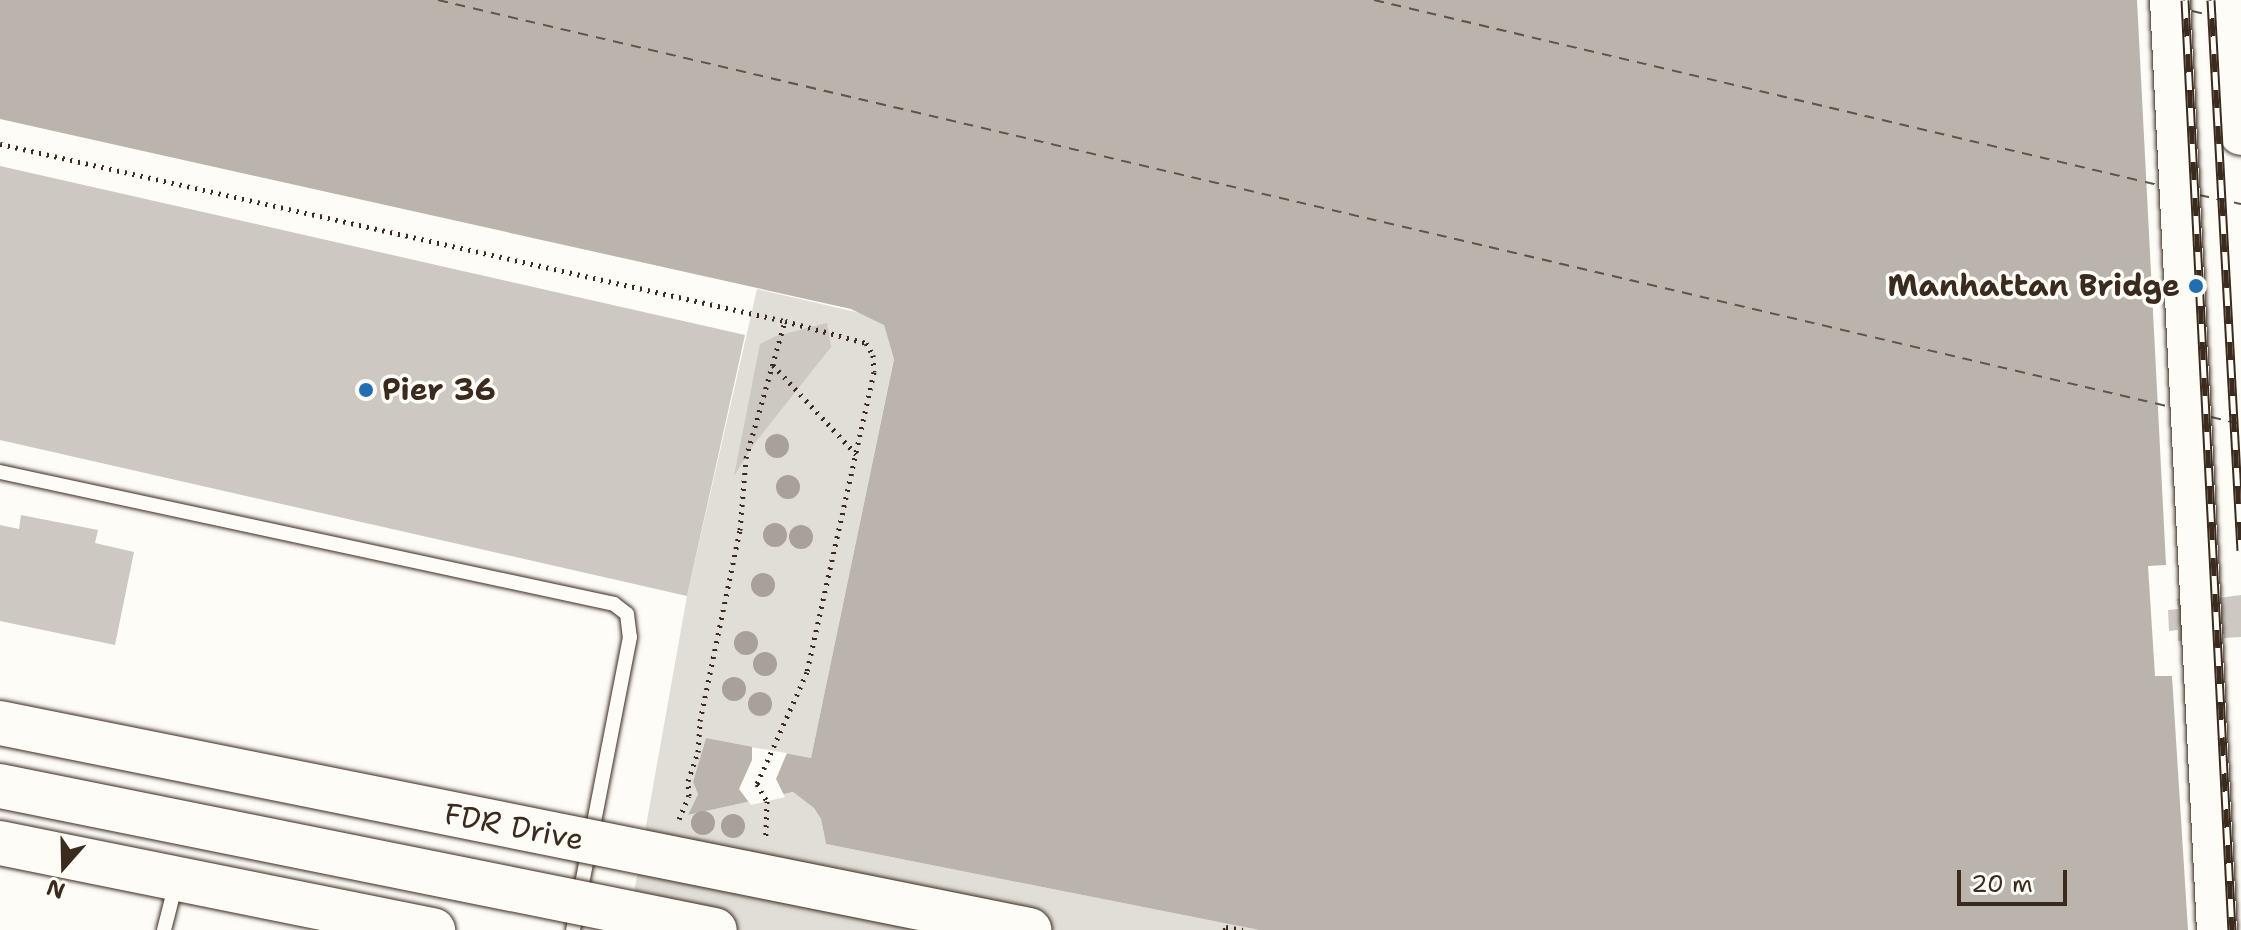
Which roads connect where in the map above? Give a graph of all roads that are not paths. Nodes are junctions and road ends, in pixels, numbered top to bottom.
1 (2170, 0) edge
2 (2234, 0) edge
3 (2241, 133) edge
4 (0, 472) edge
5 (0, 723) edge
6 (0, 786) edge
7 (0, 843) edge
8 (177, 879) junction
9 (164, 930) edge
10 (433, 930) edge
11 (573, 930) edge
12 (715, 930) edge
13 (1029, 930) edge
14 (2217, 930) edge

1 - 14 main road
2 - 3 main road
4 - 11 lane
5 - 13 main road, FDR Drive, bridge
6 - 12 main road, FDR Drive, bridge
7 - 8 main road
8 - 9 lane
8 - 10 main road

